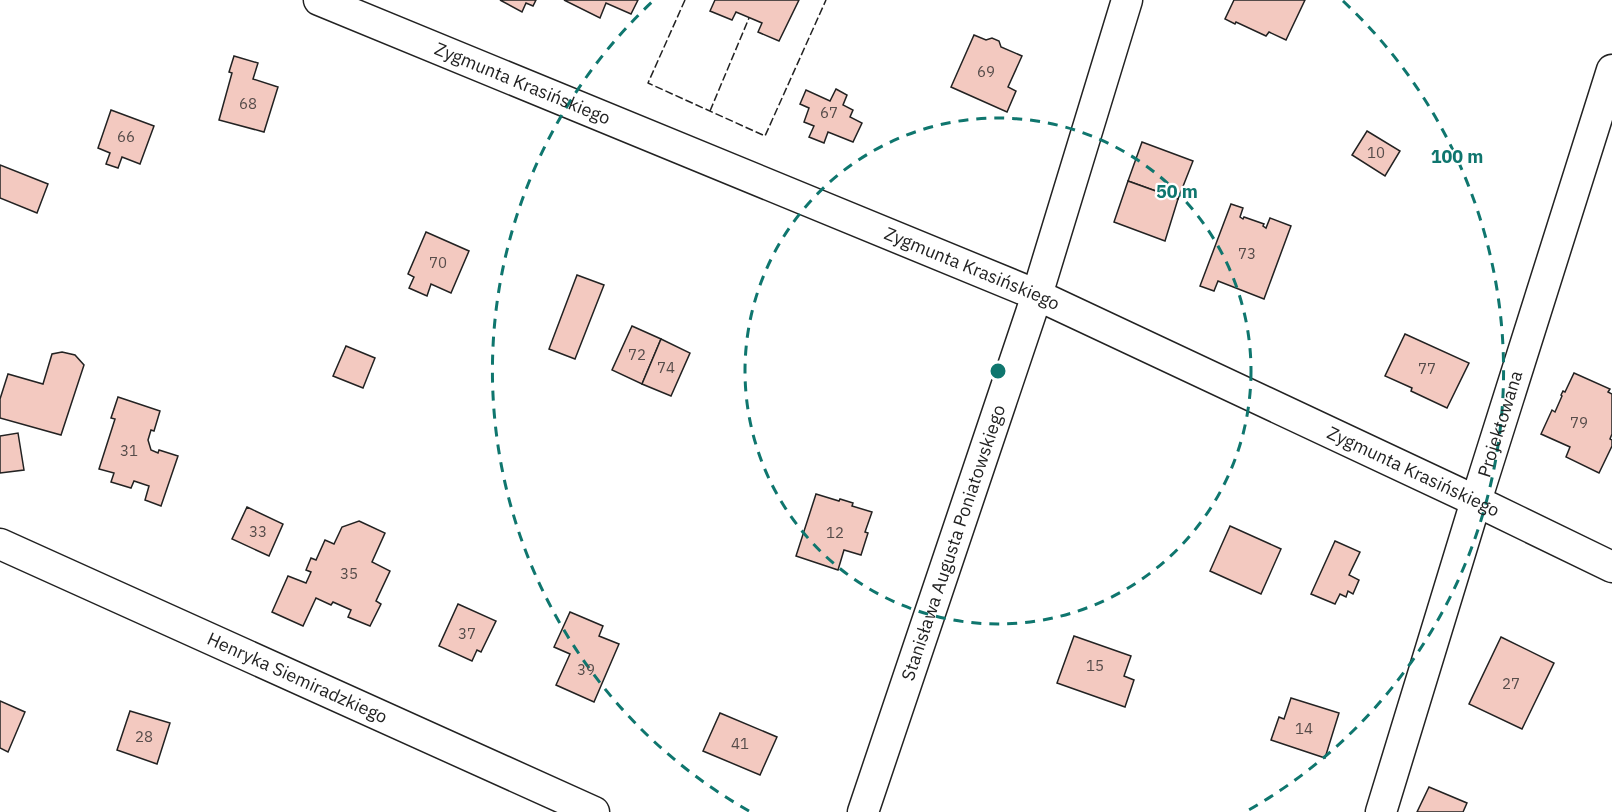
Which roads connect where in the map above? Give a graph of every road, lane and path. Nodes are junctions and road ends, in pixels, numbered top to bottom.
1 (319, 0) edge
2 (1127, 0) edge
3 (1612, 70) edge
4 (1036, 295) junction
5 (1476, 501) junction
6 (0, 544) edge
7 (1612, 567) edge
8 (594, 812) edge
9 (863, 812) edge
10 (1381, 812) edge

1 - 4 street, Zygmunta Krasińskiego
2 - 4 street, Stanisława Augusta Poniatowskiego
3 - 5 street, Projektowana
4 - 5 street, Zygmunta Krasińskiego
4 - 9 street, Stanisława Augusta Poniatowskiego
5 - 7 street, Zygmunta Krasińskiego
5 - 10 street, Projektowana
6 - 8 street, Henryka Siemiradzkiego

